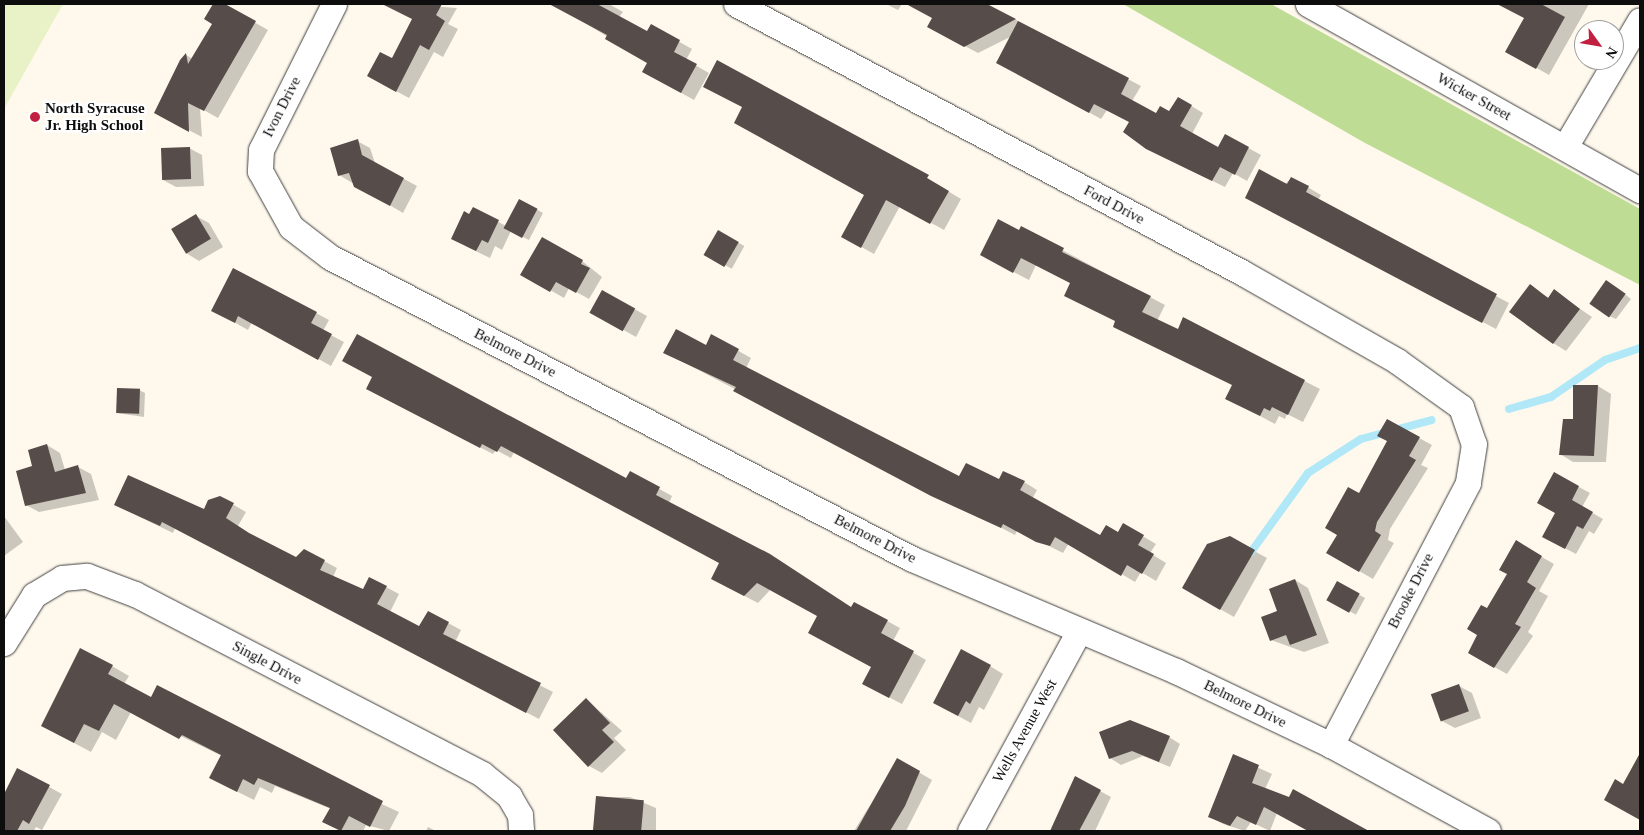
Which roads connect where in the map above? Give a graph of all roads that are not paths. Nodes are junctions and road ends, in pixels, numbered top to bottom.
1 (334, 4) edge
2 (736, 4) edge
3 (1308, 4) edge
4 (1640, 20) edge
5 (1566, 148) junction
6 (1640, 190) edge
7 (280, 214) joint
8 (1472, 431) joint
9 (1079, 631) junction
10 (4, 643) edge
11 (1331, 745) junction
12 (521, 831) edge
13 (970, 831) edge
14 (1488, 831) edge

1 - 7 street, Ivon Drive
2 - 8 street, Ford Drive
3 - 5 street, Wicker Street
4 - 5 street
5 - 6 street, Wicker Street
7 - 9 street, Belmore Drive
8 - 11 street, Brooke Drive
9 - 11 street, Belmore Drive
9 - 13 street, Wells Avenue West
10 - 12 street, Single Drive
11 - 14 street, Belmore Drive

